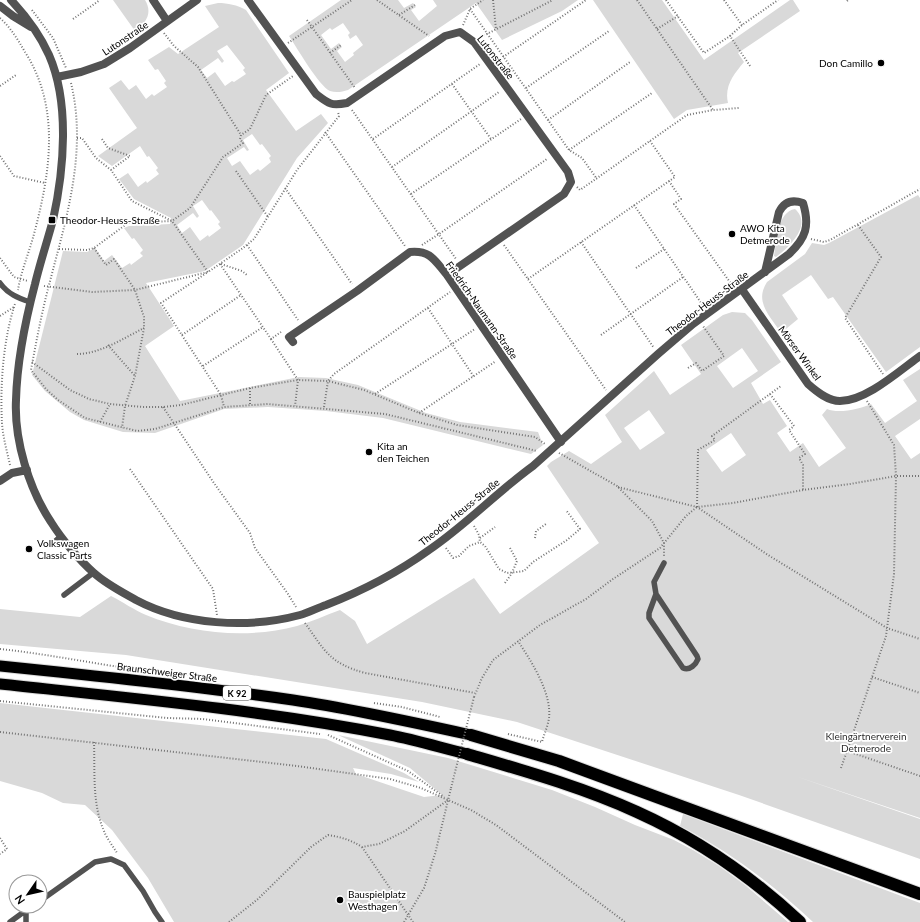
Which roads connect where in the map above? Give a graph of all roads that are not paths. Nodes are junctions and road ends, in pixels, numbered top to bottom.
1 (11, 0) edge
2 (153, 0) edge
3 (197, 0) edge
4 (248, 0) edge
5 (0, 6) edge
6 (167, 21) junction
7 (33, 28) junction
8 (56, 77) junction
9 (765, 272) junction
10 (447, 276) junction
11 (0, 283) edge
12 (739, 290) junction
13 (30, 302) junction
14 (293, 342) dead end
15 (920, 356) edge
16 (561, 442) junction
17 (26, 470) junction
18 (0, 481) edge
19 (60, 536) junction
20 (54, 542) dead end
21 (664, 563) road end
22 (93, 573) junction
23 (656, 594) junction
24 (64, 595) dead end
25 (0, 666) edge
26 (0, 684) edge
27 (471, 735) joint
28 (467, 754) joint
29 (920, 894) edge
30 (48, 895) edge
31 (21, 914) edge
32 (10, 922) edge
33 (162, 922) edge
34 (800, 922) edge

1 - 7 street, Theodor-Heuss-Straße
2 - 6 street
3 - 6 street, Lutonstraße
4 - 10 street, Lutonstraße
5 - 7 street, Theodor-Heuss-Straße
6 - 8 street, Lutonstraße
7 - 8 street, Theodor-Heuss-Straße
8 - 13 street, Theodor-Heuss-Straße
9 - 9 street, Theodor-Heuss-Straße
9 - 12 street, Theodor-Heuss-Straße
10 - 14 street, Friedrich-Naumann-Straße
10 - 16 street, Friedrich-Naumann-Straße
11 - 13 lane
12 - 15 street, Mörser Winkel
12 - 16 street, Theodor-Heuss-Straße
13 - 17 street, Theodor-Heuss-Straße
16 - 22 street, Theodor-Heuss-Straße
17 - 18 street
17 - 19 street, Theodor-Heuss-Straße
19 - 20 lane
19 - 22 street, Theodor-Heuss-Straße
21 - 23 lane
22 - 24 lane
23 - 23 lane
25 - 27 highway, Braunschweiger Straße / K 92
26 - 28 highway, K 92
27 - 29 highway
28 - 34 highway
30 - 33 lane
31 - 32 lane

